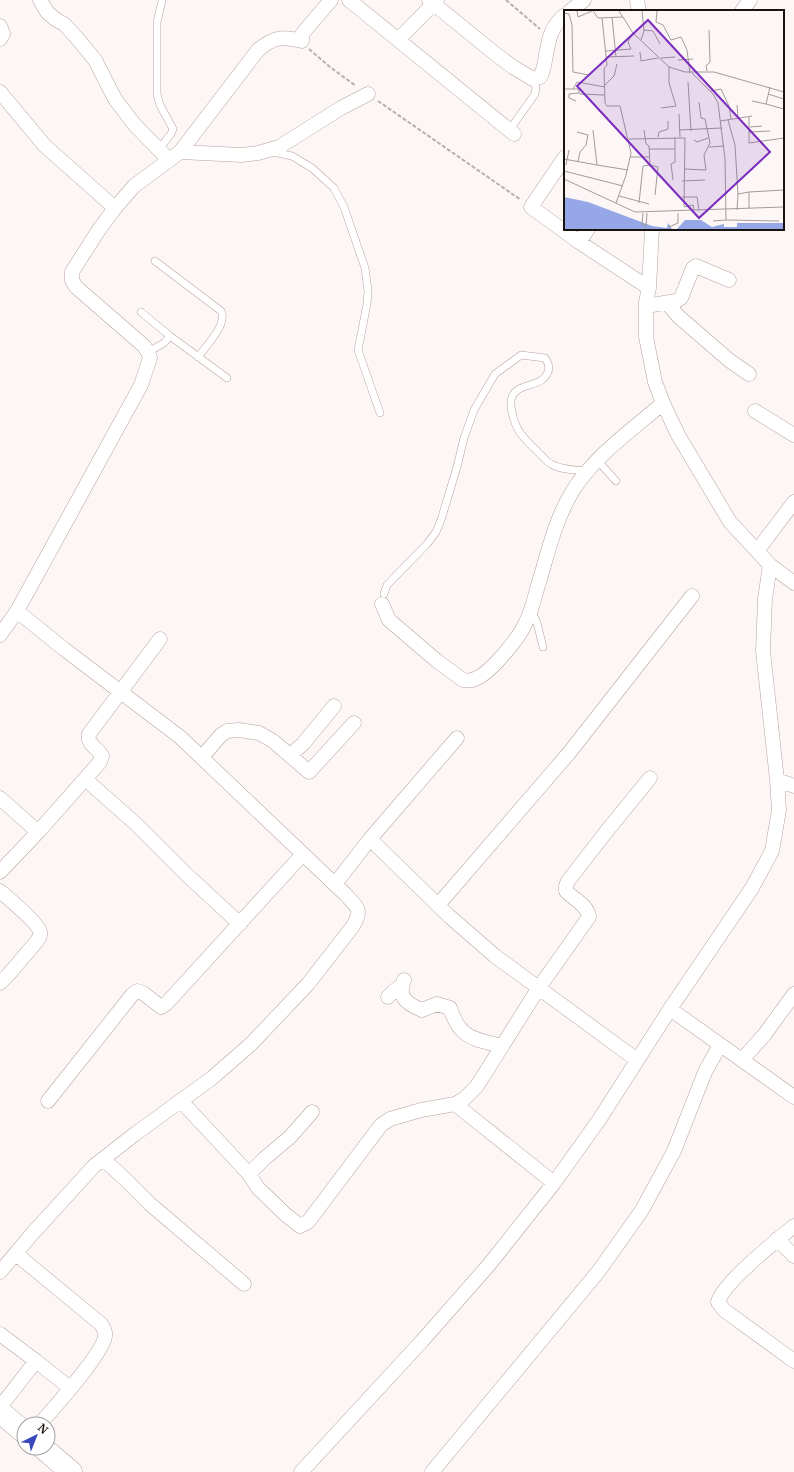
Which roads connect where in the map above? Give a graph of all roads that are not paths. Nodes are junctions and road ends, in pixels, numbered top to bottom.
1 (40, 0) edge
2 (331, 0) edge
3 (349, 0) edge
4 (584, 0) edge
5 (637, 0) edge
6 (750, 0) edge
7 (433, 1) edge
8 (162, 2) dead end
9 (571, 10) edge
10 (639, 10) edge
11 (743, 10) edge
12 (564, 16) edge
13 (0, 26) edge
14 (0, 39) edge
15 (398, 40) junction
16 (533, 79) junction
17 (0, 92) edge
18 (368, 94) road end
19 (514, 130) joint
20 (158, 150) junction
21 (266, 151) junction
22 (180, 152) junction
23 (564, 158) edge
24 (168, 160) junction
25 (115, 208) junction
26 (587, 230) edge
27 (652, 230) edge
28 (579, 242) junction
29 (155, 261) dead end
30 (729, 280) dead end
31 (649, 288) junction
32 (667, 303) junction
33 (646, 306) junction
34 (141, 312) dead end
35 (170, 336) junction
36 (148, 352) junction
37 (198, 356) junction
38 (749, 374) dead end
39 (227, 378) dead end
40 (663, 403) junction
41 (755, 412) dead end
42 (380, 413) dead end
43 (794, 435) edge
44 (597, 460) junction
45 (587, 471) junction
46 (616, 482) dead end
47 (794, 502) edge
48 (757, 551) junction
49 (770, 565) junction
50 (794, 583) edge
51 (692, 596) dead end
52 (383, 599) joint
53 (531, 610) junction
54 (17, 611) junction
55 (0, 635) edge
56 (160, 639) dead end
57 (543, 647) dead end
58 (120, 692) junction
59 (334, 706) dead end
60 (354, 723) dead end
61 (458, 738) dead end
62 (290, 755) junction
63 (202, 757) junction
64 (650, 778) dead end
65 (85, 779) junction
66 (777, 780) junction
67 (794, 786) edge
68 (0, 798) edge
69 (38, 832) junction
70 (370, 838) junction
71 (304, 854) junction
72 (0, 872) edge
73 (335, 884) junction
74 (0, 891) edge
75 (438, 905) junction
76 (240, 924) junction
77 (0, 983) edge
78 (538, 989) junction
79 (794, 994) edge
80 (388, 997) dead end
81 (670, 1009) junction
82 (720, 1045) junction
83 (502, 1046) junction
84 (637, 1060) junction
85 (742, 1060) junction
86 (793, 1094) edge
87 (48, 1101) dead end
88 (181, 1101) junction
89 (455, 1104) junction
90 (312, 1112) dead end
91 (103, 1159) junction
92 (249, 1174) junction
93 (554, 1183) junction
94 (794, 1226) edge
95 (777, 1239) junction
96 (16, 1254) junction
97 (794, 1256) edge
98 (0, 1272) edge
99 (244, 1284) dead end
100 (0, 1334) edge
101 (794, 1361) edge
102 (36, 1362) junction
103 (70, 1388) junction
104 (0, 1407) edge
105 (0, 1412) edge
106 (47, 1416) edge
107 (16, 1425) edge
108 (52, 1456) edge
109 (71, 1472) edge
110 (301, 1472) edge
111 (432, 1472) edge

1 - 20 street
2 - 22 street
3 - 15 street
4 - 9 street
5 - 10 street
6 - 11 street
7 - 15 street
7 - 16 street
8 - 20 lane
12 - 16 street
13 - 14 street
15 - 19 street
16 - 19 lane
17 - 25 street
18 - 21 street
20 - 24 street
21 - 22 street
21 - 42 lane
22 - 24 street
23 - 28 street
24 - 25 street
25 - 36 street
26 - 28 street
27 - 31 street
28 - 31 street
29 - 37 lane
30 - 32 street
31 - 33 street
32 - 33 street
32 - 38 street
33 - 40 street
34 - 35 lane
35 - 36 lane
35 - 37 lane
36 - 54 street
37 - 39 lane
40 - 44 street
40 - 48 street
41 - 43 street
44 - 45 street
44 - 46 lane
45 - 52 lane
45 - 53 street
47 - 48 street
48 - 49 street
49 - 50 street
49 - 66 street
51 - 75 street
52 - 53 street
53 - 57 lane
54 - 55 street
54 - 58 street
56 - 58 street
58 - 63 street
58 - 65 street
59 - 62 street
60 - 62 street
61 - 70 street
62 - 63 street
63 - 71 street
64 - 78 street
65 - 69 street
65 - 76 street
66 - 67 street
66 - 81 street
68 - 69 street
69 - 72 street
70 - 73 street
70 - 75 street
71 - 73 street
71 - 76 street
73 - 88 street
74 - 77 street
75 - 78 street
76 - 87 street
78 - 83 street
78 - 84 street
79 - 85 street
80 - 83 street
81 - 82 street
81 - 84 street
82 - 85 street
82 - 111 street
83 - 89 street
84 - 93 street
85 - 86 street
88 - 91 street
88 - 92 street
89 - 92 street
89 - 93 street
90 - 92 street
91 - 96 street
91 - 99 street
93 - 110 street
94 - 95 street
95 - 97 street
95 - 101 street
96 - 98 street
96 - 103 street
100 - 102 street
102 - 103 street
102 - 104 street
103 - 106 street
105 - 107 highway
108 - 109 highway

